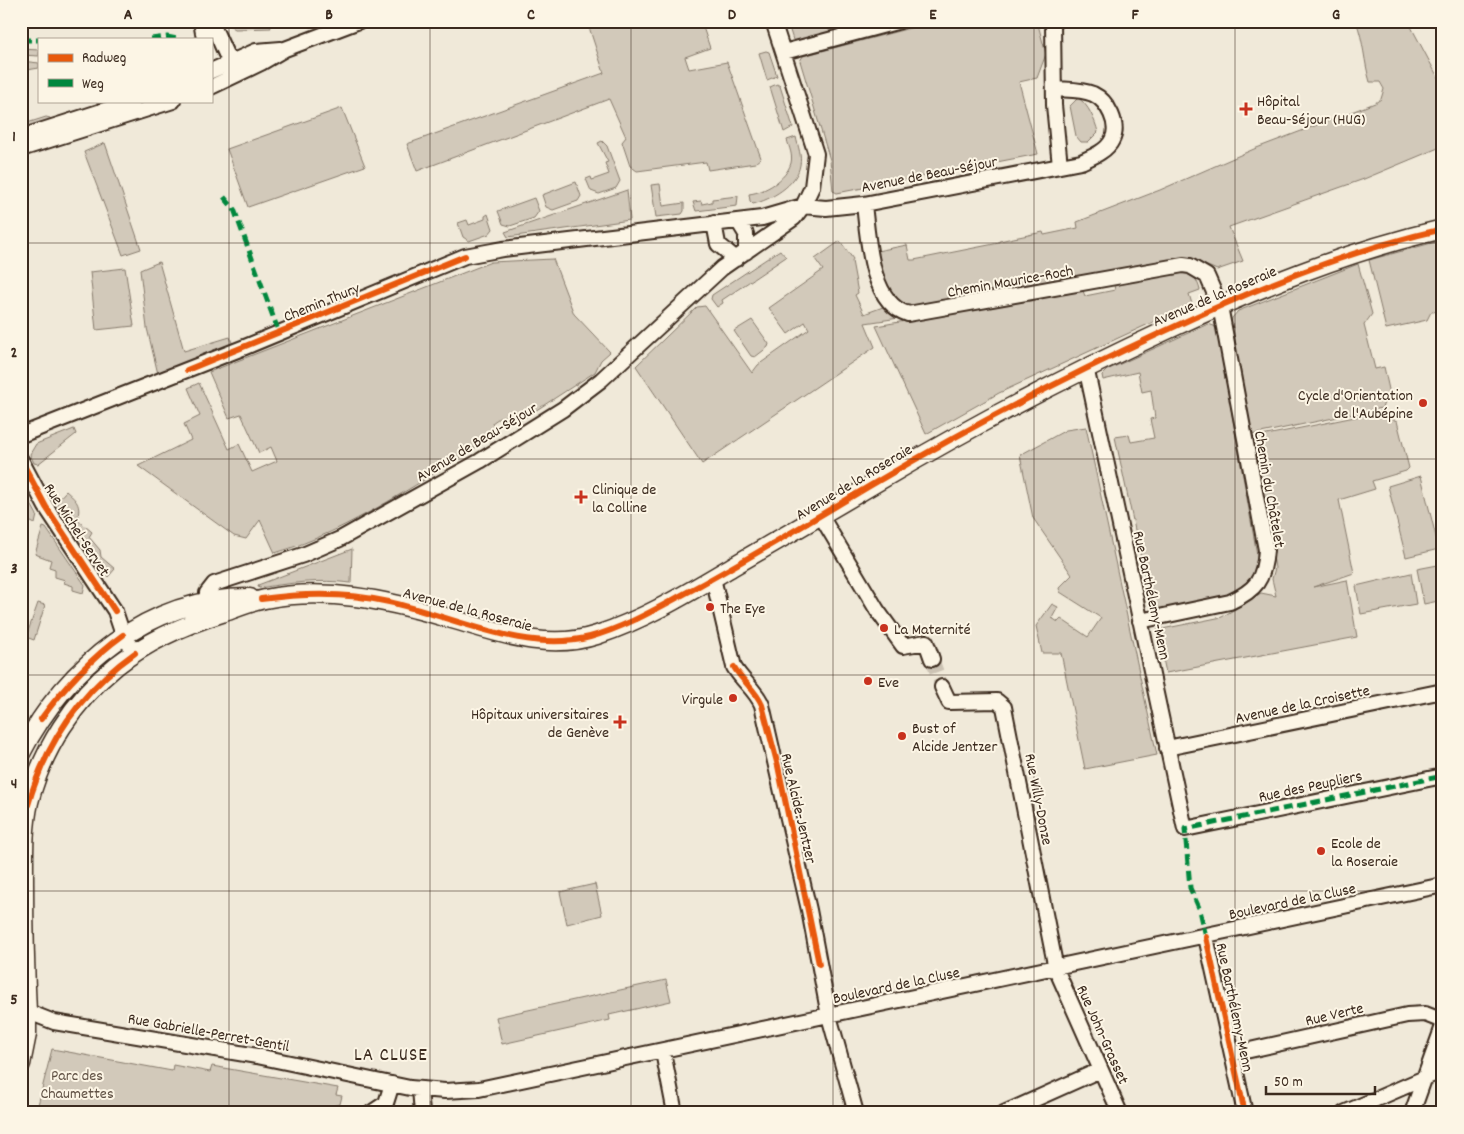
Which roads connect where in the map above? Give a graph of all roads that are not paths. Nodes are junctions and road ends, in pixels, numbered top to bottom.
1 (201, 21) edge
2 (211, 21) edge
3 (359, 21) edge
4 (773, 21) edge
5 (900, 21) edge
6 (1053, 21) edge
7 (204, 38) edge
8 (285, 48) junction
9 (784, 52) junction
10 (229, 61) junction
11 (212, 68) edge
12 (226, 79) junction
13 (212, 86) edge
14 (1055, 89) junction
15 (130, 102) edge
16 (170, 102) edge
17 (21, 137) edge
18 (21, 149) edge
19 (1060, 166) junction
20 (864, 204) junction
21 (803, 206) junction
22 (738, 221) junction
23 (714, 223) junction
24 (1443, 229) edge
25 (741, 255) junction
26 (1220, 306) junction
27 (1086, 367) junction
28 (21, 435) edge
29 (21, 460) edge
30 (821, 516) junction
31 (713, 578) junction
32 (260, 599) junction
33 (206, 601) junction
34 (1140, 621) junction
35 (194, 622) junction
36 (123, 635) junction
37 (135, 653) junction
38 (932, 659) tunnel mouth
39 (942, 687) tunnel mouth
40 (1443, 691) edge
41 (1167, 748) junction
42 (21, 753) edge
43 (1443, 776) edge
44 (1184, 829) joint
45 (1443, 885) edge
46 (1206, 937) junction
47 (1056, 969) junction
48 (24, 1010) edge
49 (829, 1016) junction
50 (1443, 1021) edge
51 (1443, 1026) edge
52 (663, 1052) junction
53 (1232, 1054) junction
54 (21, 1064) edge
55 (1100, 1070) junction
56 (1443, 1070) edge
57 (1424, 1078) junction
58 (392, 1084) junction
59 (420, 1089) junction
60 (371, 1113) edge
61 (422, 1113) edge
62 (675, 1113) edge
63 (856, 1113) edge
64 (1004, 1113) edge
65 (1120, 1113) edge
66 (1245, 1113) edge
67 (1344, 1113) edge
68 (1412, 1113) edge

1 - 7 street
2 - 10 street
3 - 8 street
4 - 9 street
5 - 9 street
6 - 14 street
8 - 10 street
8 - 12 street
9 - 21 street
10 - 11 street
10 - 12 street
11 - 12 street
12 - 13 street
14 - 19 street
14 - 19 street, Avenue de Beau-Séjour
15 - 17 street
16 - 18 street
19 - 20 street, Avenue de Beau-Séjour
20 - 21 street, Avenue de Beau-Séjour
20 - 26 street, Chemin Maurice-Roch
21 - 22 street, Chemin Thury
21 - 25 street, Avenue de Beau-Séjour
22 - 23 street, Chemin Thury
22 - 25 street
23 - 25 street
23 - 28 street, Chemin Thury
24 - 26 main road, Avenue de la Roseraie
25 - 33 street, Avenue de Beau-Séjour
26 - 27 main road, Avenue de la Roseraie
26 - 34 street, Chemin du Châtelet
27 - 30 main road, Avenue de la Roseraie
27 - 34 street, Rue Barthélemy-Menn
29 - 36 street, Rue Michel-Servet
30 - 31 main road, Avenue de la Roseraie
30 - 38 street
31 - 32 main road, Avenue de la Roseraie
31 - 49 street, Rue Alcide-Jentzer
32 - 33 main road, Avenue de la Roseraie
32 - 35 main road, Avenue de la Roseraie
33 - 35 main road
33 - 36 main road, Avenue de la Roseraie
34 - 41 street, Rue Barthélemy-Menn
35 - 37 main road, Avenue de la Roseraie
36 - 37 street, Rue Michel-Servet
36 - 42 main road, Avenue de la Roseraie
37 - 48 main road, Avenue de la Roseraie
39 - 47 street, Rue Willy-Donze
40 - 41 street, Avenue de la Croisette
41 - 44 street, Rue Barthélemy-Menn
43 - 44 street, Rue des Peupliers
45 - 46 street, Boulevard de la Cluse
46 - 47 street, Boulevard de la Cluse
46 - 53 street, Rue Barthélemy-Menn
47 - 49 street, Boulevard de la Cluse
47 - 55 street, Rue John-Grasset
48 - 54 main road, Avenue de la Roseraie
48 - 58 street, Rue Gabrielle-Perret-Gentil
49 - 52 street, Boulevard de la Cluse
49 - 63 street, Rue Alcide-Jentzer
50 - 53 street, Rue Verte
51 - 57 street
52 - 59 street, Boulevard de la Cluse
52 - 62 street
53 - 66 street, Rue Barthélemy-Menn
55 - 64 street
55 - 65 street, Rue John-Grasset
56 - 57 street
57 - 67 street
57 - 68 street
58 - 59 street, Boulevard de la Cluse
58 - 60 street
59 - 61 street

